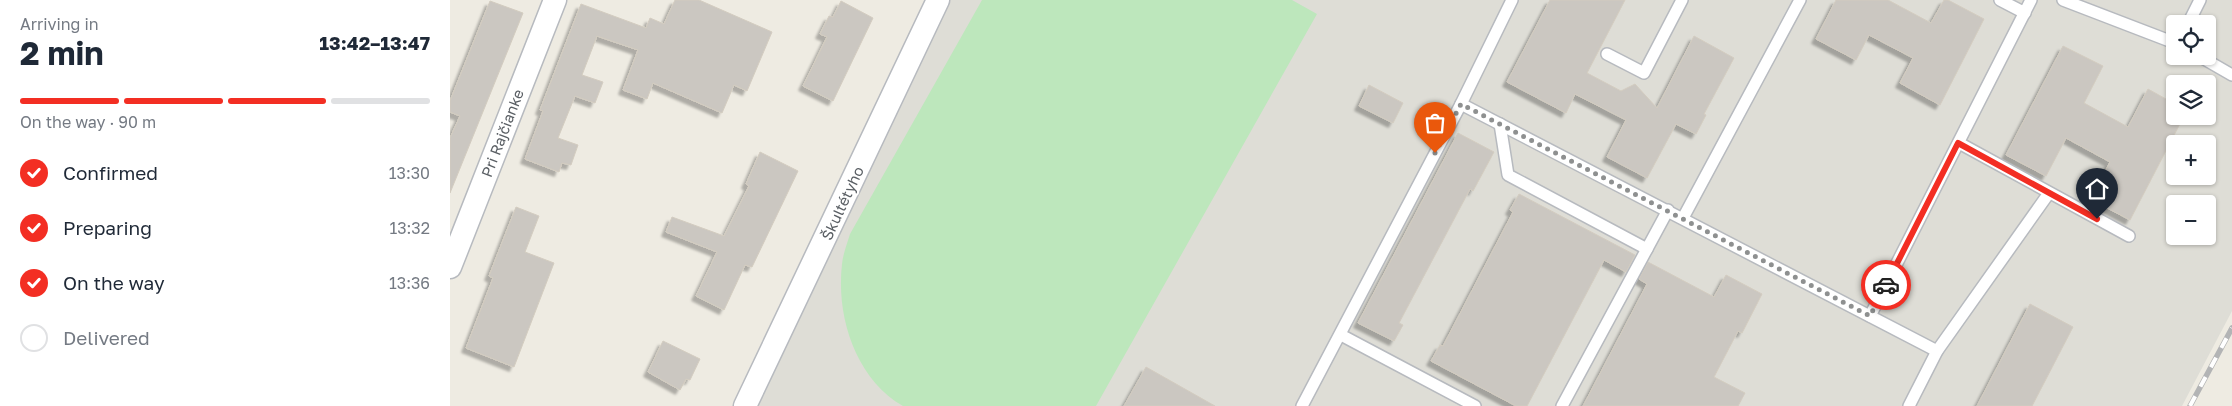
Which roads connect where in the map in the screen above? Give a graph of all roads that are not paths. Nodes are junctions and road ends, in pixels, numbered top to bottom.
1 (554, 0) edge
2 (938, 0) edge
3 (1512, 0) edge
4 (1682, 0) edge
5 (1800, 0) edge
6 (2000, 0) edge
7 (2031, 0) edge
8 (2063, 0) edge
9 (2200, 0) edge
10 (2025, 12) junction
11 (2192, 15) edge
12 (2166, 40) edge
13 (1607, 54) dead end
14 (2215, 65) edge
15 (2232, 75) edge
16 (1461, 104) junction
17 (1500, 124) junction
18 (1958, 143) junction
19 (2049, 193) junction
20 (1668, 210) junction
21 (1683, 218) junction
22 (2130, 236) dead end
23 (1647, 249) junction
24 (450, 267) edge
25 (1870, 316) junction
26 (1341, 335) junction
27 (1938, 351) junction
28 (745, 406) edge
29 (1302, 406) edge
30 (1475, 406) edge
31 (1562, 406) edge
32 (1909, 406) edge

1 - 24 street, Pri Rajčianke
2 - 28 street, Škultétyho
3 - 16 lane
4 - 13 lane
5 - 21 lane
6 - 10 lane
7 - 10 lane
8 - 12 lane
9 - 11 lane
10 - 18 lane
14 - 15 lane
16 - 17 lane
16 - 26 lane
17 - 20 lane
17 - 23 lane
18 - 19 lane
18 - 25 lane
19 - 22 lane
19 - 27 lane
20 - 21 lane
20 - 23 lane
21 - 25 lane
23 - 31 lane
25 - 27 lane
26 - 29 lane
26 - 30 lane
27 - 32 lane

